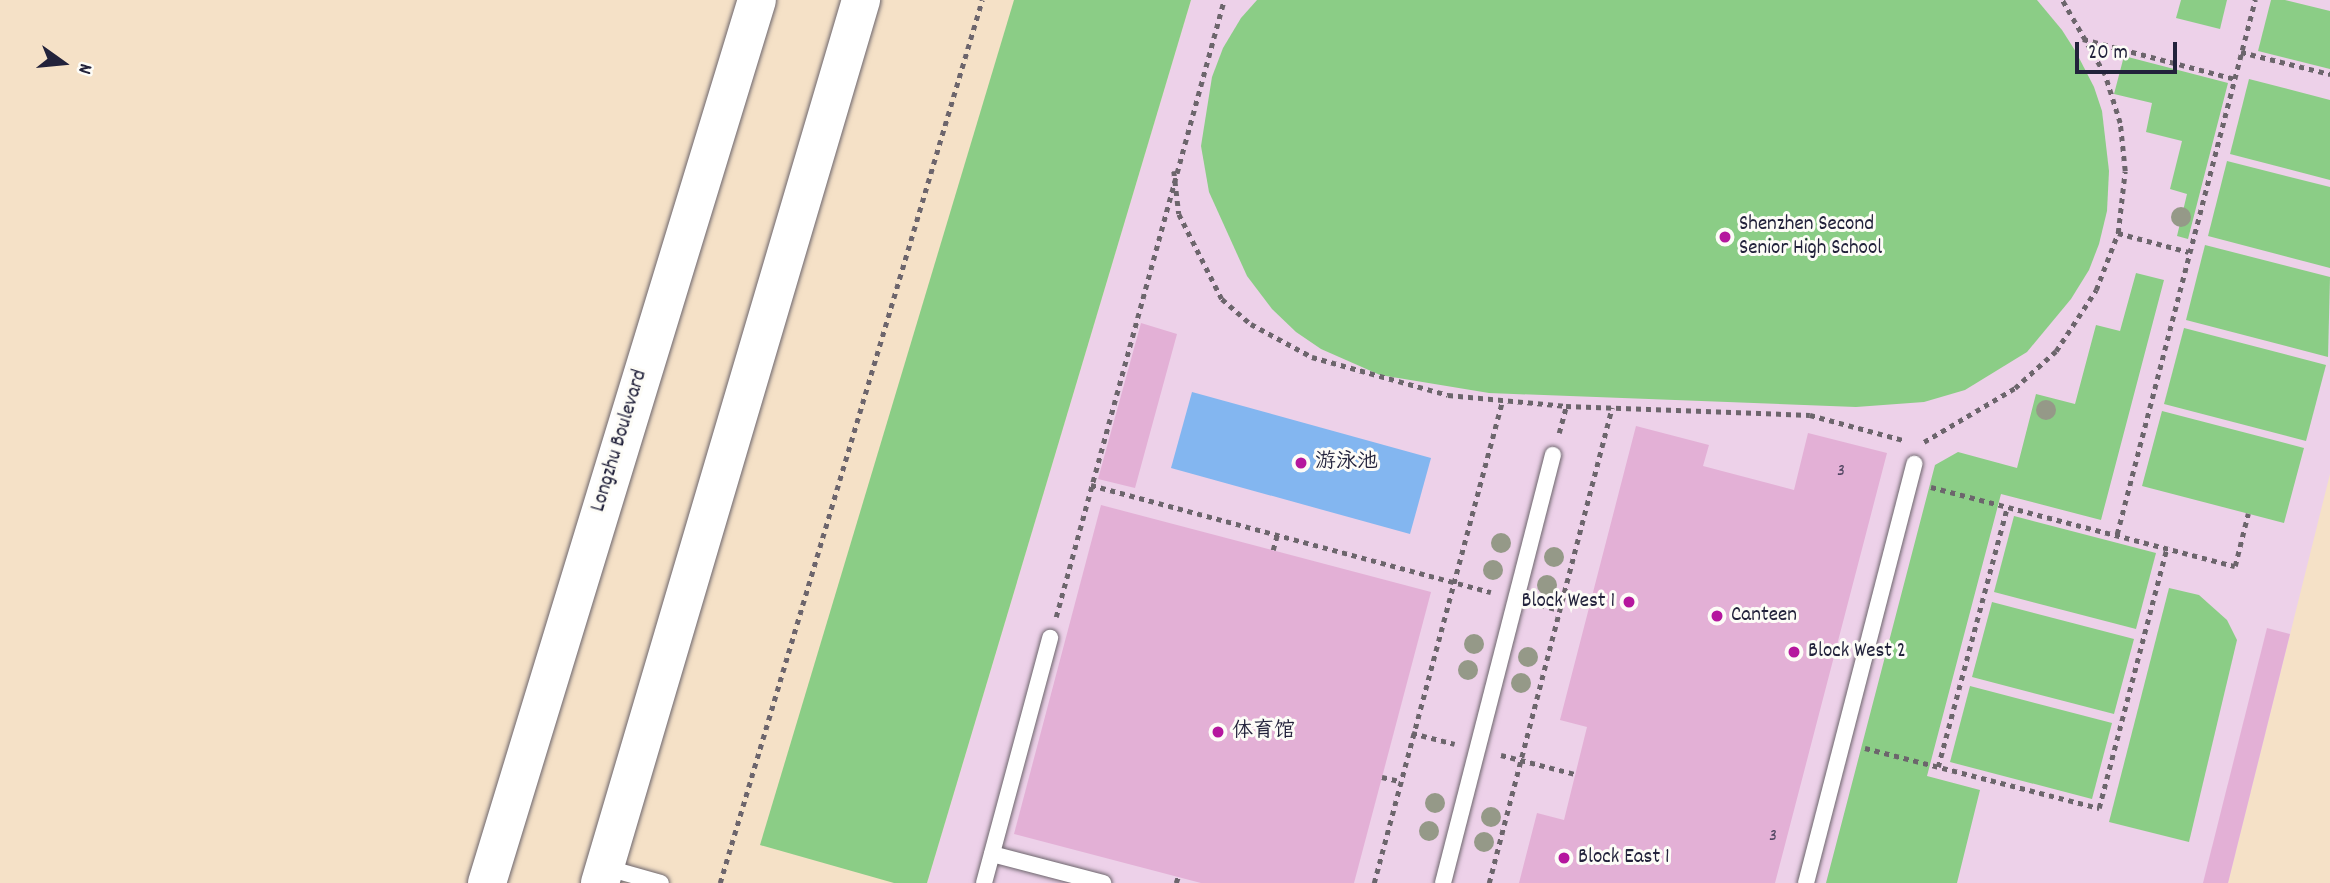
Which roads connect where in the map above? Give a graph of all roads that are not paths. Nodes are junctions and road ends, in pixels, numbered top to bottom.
1 (757, 0) edge
2 (861, 0) edge
3 (1553, 455) dead end
4 (1914, 464) dead end
5 (1050, 638) road end
6 (992, 854) junction
7 (602, 875) edge
8 (487, 883) edge
9 (662, 883) edge
10 (984, 883) edge
11 (1102, 883) edge
12 (1443, 883) edge
13 (1806, 883) edge

1 - 8 main road, Longzhu Boulevard
2 - 7 main road
3 - 12 lane
4 - 13 lane
5 - 6 lane
6 - 10 lane
6 - 11 lane
7 - 9 lane

